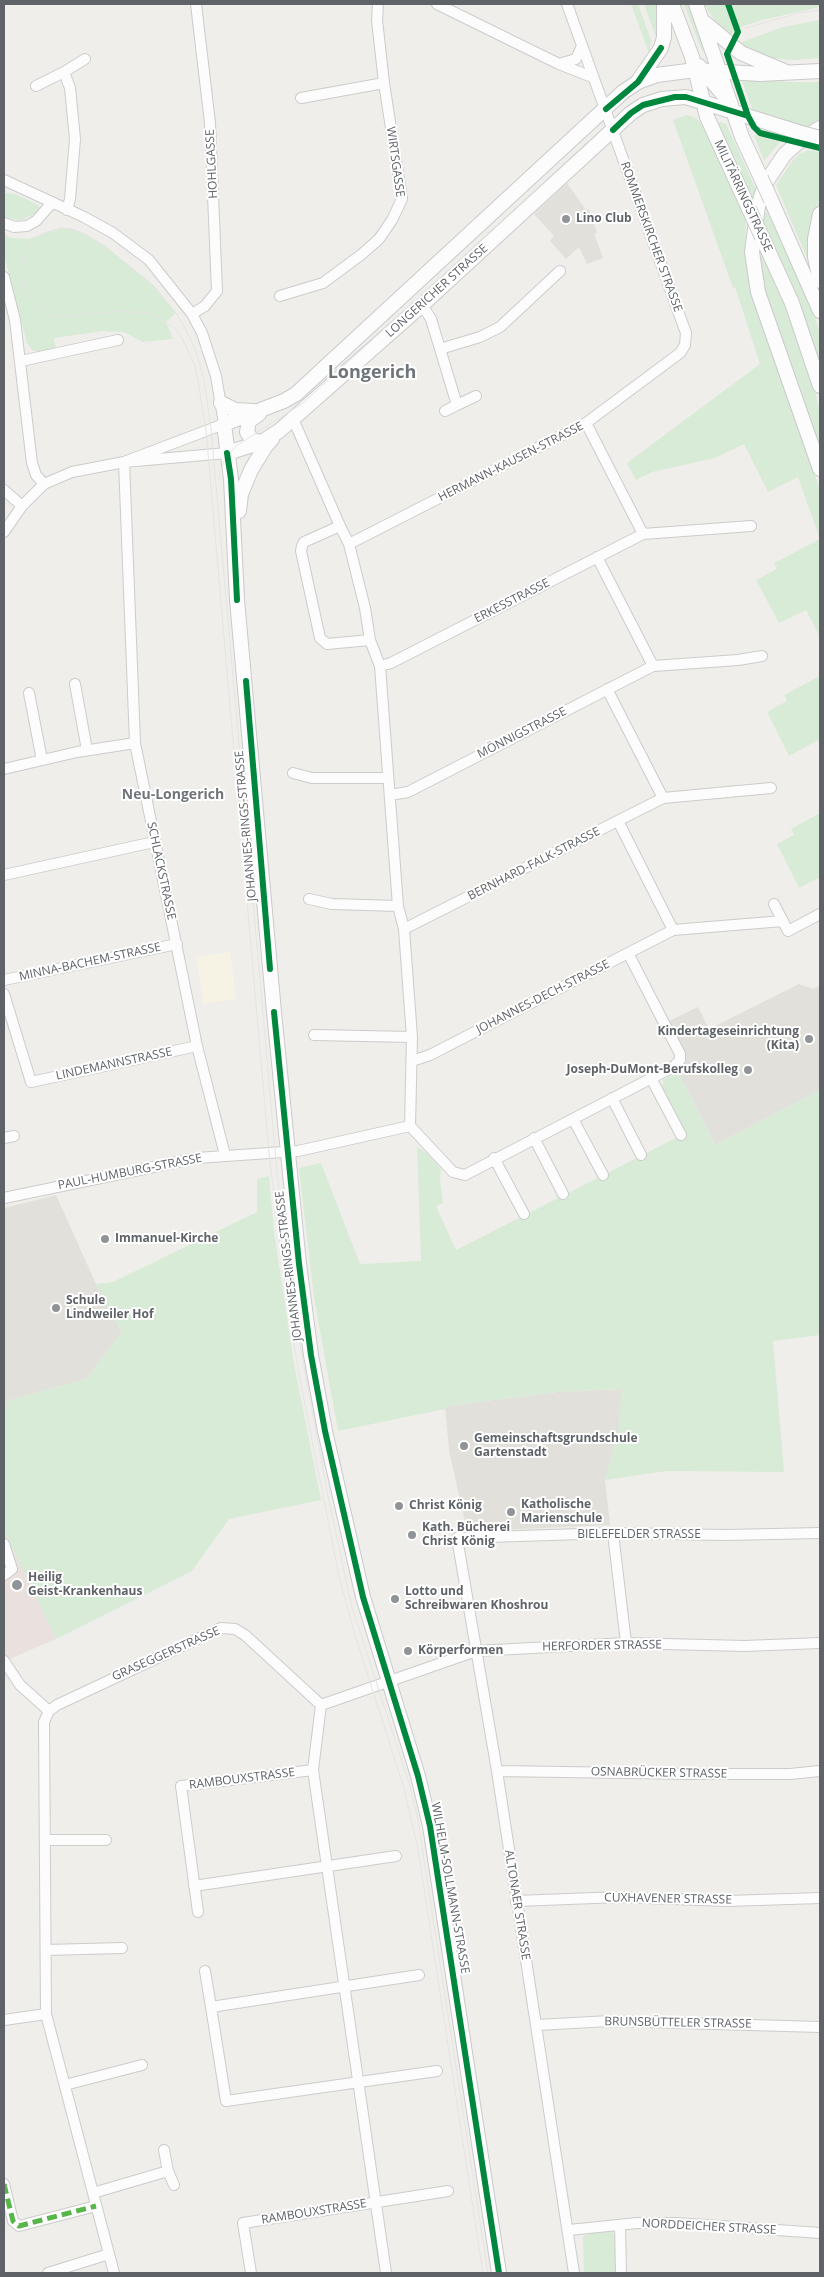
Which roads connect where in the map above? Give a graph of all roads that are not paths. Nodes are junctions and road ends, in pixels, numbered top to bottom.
1 (196, 4) edge
2 (378, 4) edge
3 (438, 4) edge
4 (567, 4) edge
5 (664, 4) edge
6 (672, 4) edge
7 (696, 4) edge
8 (702, 21) junction
9 (582, 46) junction
10 (85, 58) dead end
11 (559, 64) junction
12 (820, 71) edge
13 (64, 72) junction
14 (792, 74) junction
15 (705, 75) junction
16 (592, 78) junction
17 (638, 82) junction
18 (384, 83) junction
19 (36, 86) dead end
20 (301, 98) dead end
21 (606, 109) junction
22 (735, 113) junction
23 (820, 128) edge
24 (613, 130) junction
25 (820, 138) edge
26 (4, 180) edge
27 (51, 204) junction
28 (66, 210) junction
29 (820, 214) edge
30 (4, 223) edge
31 (560, 271) dead end
32 (4, 277) edge
33 (820, 281) edge
34 (280, 296) dead end
35 (422, 305) junction
36 (820, 311) edge
37 (192, 314) junction
38 (118, 340) dead end
39 (685, 345) joint
40 (440, 350) junction
41 (21, 361) junction
42 (820, 386) edge
43 (476, 396) dead end
44 (221, 403) junction
45 (457, 405) junction
46 (264, 409) junction
47 (445, 411) dead end
48 (293, 420) junction
49 (224, 424) junction
50 (586, 424) junction
51 (280, 431) junction
52 (262, 442) junction
53 (227, 452) junction
54 (124, 462) junction
55 (820, 469) edge
56 (44, 484) junction
57 (4, 490) edge
58 (22, 506) junction
59 (340, 526) junction
60 (751, 526) dead end
61 (4, 532) edge
62 (234, 534) junction
63 (643, 534) junction
64 (349, 544) junction
65 (597, 558) junction
66 (370, 640) junction
67 (762, 656) dead end
68 (380, 666) junction
69 (653, 666) junction
70 (75, 684) dead end
71 (607, 689) junction
72 (29, 693) dead end
73 (135, 743) junction
74 (87, 750) junction
75 (42, 760) junction
76 (4, 769) edge
77 (293, 773) dead end
78 (387, 778) junction
79 (771, 788) dead end
80 (390, 795) junction
81 (663, 798) junction
82 (618, 821) junction
83 (154, 842) junction
84 (4, 875) edge
85 (309, 899) dead end
86 (774, 904) dead end
87 (398, 906) junction
88 (820, 914) edge
89 (782, 921) junction
90 (404, 930) junction
91 (673, 930) junction
92 (177, 944) junction
93 (628, 953) junction
94 (4, 980) edge
95 (4, 994) edge
96 (314, 1035) dead end
97 (412, 1037) junction
98 (197, 1046) junction
99 (412, 1061) junction
100 (651, 1078) junction
101 (612, 1098) junction
102 (573, 1119) junction
103 (410, 1126) junction
104 (681, 1135) dead end
105 (534, 1138) junction
106 (288, 1152) junction
107 (641, 1154) dead end
108 (225, 1156) junction
109 (494, 1158) junction
110 (603, 1175) dead end
111 (563, 1194) dead end
112 (4, 1198) edge
113 (524, 1214) dead end
114 (344, 1514) joint
115 (613, 1533) junction
116 (820, 1533) edge
117 (457, 1538) joint
118 (4, 1544) edge
119 (4, 1575) edge
120 (626, 1643) junction
121 (820, 1643) edge
122 (476, 1650) junction
123 (4, 1661) edge
124 (388, 1681) junction
125 (321, 1704) junction
126 (49, 1711) junction
127 (313, 1770) junction
128 (497, 1771) junction
129 (820, 1771) edge
130 (46, 1840) junction
131 (106, 1840) dead end
132 (396, 1856) dead end
133 (326, 1866) junction
134 (194, 1886) junction
135 (820, 1898) edge
136 (516, 1900) junction
137 (198, 1912) dead end
138 (122, 1948) dead end
139 (46, 1950) junction
140 (205, 1971) dead end
141 (419, 1974) dead end
142 (344, 1986) junction
143 (212, 2007) junction
144 (46, 2014) junction
145 (4, 2020) edge
146 (536, 2025) junction
147 (820, 2026) edge
148 (142, 2065) dead end
149 (437, 2072) dead end
150 (357, 2083) junction
151 (64, 2085) junction
152 (164, 2150) dead end
153 (168, 2171) junction
154 (4, 2184) edge
155 (174, 2185) dead end
156 (448, 2191) dead end
157 (93, 2192) junction
158 (375, 2202) junction
159 (96, 2206) junction
160 (620, 2225) junction
161 (569, 2230) junction
162 (820, 2233) edge
163 (109, 2254) junction
164 (48, 2273) edge
165 (114, 2273) edge
166 (251, 2273) edge
167 (386, 2273) edge
168 (499, 2273) edge
169 (574, 2273) edge
170 (621, 2273) edge

1 - 37 street, HOHLGASSE
2 - 18 street, WIRTSGASSE
3 - 11 street
4 - 9 street, ROMMERSKIRCHER STRASSE
5 - 17 street
6 - 15 street, MILITÄRRINGSTRASSE
7 - 8 street, MILITÄRRINGSTRASSE
8 - 14 street
8 - 15 street, MILITÄRRINGSTRASSE
9 - 11 street
9 - 16 street, ROMMERSKIRCHER STRASSE
10 - 13 street
11 - 16 street
12 - 14 street
13 - 19 street
13 - 28 street
14 - 15 street
15 - 17 street, LONGERICHER STRASSE
15 - 22 street, MILITÄRRINGSTRASSE
15 - 22 street, LONGERICHER STRASSE
15 - 24 street, LONGERICHER STRASSE
15 - 42 street, MILITÄRRINGSTRASSE, bridge
16 - 21 street, ROMMERSKIRCHER STRASSE
17 - 21 street, LONGERICHER STRASSE
18 - 20 street
18 - 34 street, WIRTSGASSE
21 - 24 street, ROMMERSKIRCHER STRASSE
21 - 46 street, LONGERICHER STRASSE
22 - 25 street, LONGERICHER STRASSE, bridge
22 - 36 street, MILITÄRRINGSTRASSE, bridge
23 - 55 street
24 - 35 street, LONGERICHER STRASSE
24 - 39 street, ROMMERSKIRCHER STRASSE
26 - 27 street
27 - 28 street
27 - 30 street
28 - 37 street
29 - 33 street
31 - 40 street
32 - 41 street
35 - 40 street
35 - 48 street, LONGERICHER STRASSE
37 - 44 street
38 - 41 street
39 - 50 street, HERMANN-KAUSEN-STRASSE
40 - 45 street
41 - 56 street
43 - 45 street
44 - 46 street
44 - 49 street
45 - 47 street
46 - 49 street, LONGERICHER STRASSE
46 - 52 street
48 - 51 street, LONGERICHER STRASSE
48 - 59 street
49 - 53 street, JOHANNES-RINGS-STRASSE
49 - 54 street, LONGERICHER STRASSE
50 - 63 street
50 - 64 street, HERMANN-KAUSEN-STRASSE
51 - 52 street, LONGERICHER STRASSE
51 - 62 street
52 - 53 street, LONGERICHER STRASSE
53 - 54 street, LONGERICHER STRASSE
53 - 62 street, JOHANNES-RINGS-STRASSE
54 - 56 street, LONGERICHER STRASSE
54 - 73 street, SCHLACKSTRASSE
56 - 58 street, LONGERICHER STRASSE
57 - 58 street
58 - 61 street, LONGERICHER STRASSE
59 - 64 street
59 - 66 street
60 - 63 street, ERKESSTRASSE
62 - 106 street, JOHANNES-RINGS-STRASSE
63 - 65 street, ERKESSTRASSE
64 - 66 street
65 - 68 street, ERKESSTRASSE
65 - 69 street
66 - 68 street
67 - 69 street, MÖNNIGSTRASSE
68 - 78 street
69 - 71 street, MÖNNIGSTRASSE
70 - 74 street
71 - 80 street, MÖNNIGSTRASSE
71 - 81 street
72 - 75 street
73 - 74 street
73 - 83 street, SCHLACKSTRASSE
74 - 75 street
75 - 76 street
77 - 78 street
78 - 80 street
79 - 81 street, BERNHARD-FALK-STRASSE
80 - 87 street
81 - 82 street, BERNHARD-FALK-STRASSE
82 - 90 street, BERNHARD-FALK-STRASSE
82 - 91 street
83 - 84 street
83 - 92 street, SCHLACKSTRASSE
85 - 87 street
86 - 89 street
87 - 90 street
88 - 89 street, JOHANNES-DECH-STRASSE
89 - 91 street, JOHANNES-DECH-STRASSE
90 - 97 street
91 - 93 street, JOHANNES-DECH-STRASSE
92 - 94 street, MINNA-BACHEM-STRASSE
92 - 98 street, SCHLACKSTRASSE
93 - 99 street, JOHANNES-DECH-STRASSE
93 - 100 street
95 - 98 street, LINDEMANNSTRASSE
96 - 97 street
97 - 99 street
98 - 108 street, SCHLACKSTRASSE
99 - 103 street
100 - 101 street
100 - 104 street
101 - 102 street
101 - 107 street
102 - 105 street
102 - 110 street
103 - 106 street, PAUL-HUMBURG-STRASSE
103 - 109 street
105 - 109 street
105 - 111 street
106 - 108 street, PAUL-HUMBURG-STRASSE
106 - 114 street, JOHANNES-RINGS-STRASSE
108 - 112 street, PAUL-HUMBURG-STRASSE
109 - 113 street
114 - 124 street, WILHELM-SOLLMANN-STRASSE
115 - 116 street, BIELEFELDER STRASSE
115 - 117 street, BIELEFELDER STRASSE
115 - 120 street
117 - 122 street, ALTONAER STRASSE
118 - 119 street
120 - 121 street, HERFORDER STRASSE
120 - 122 street, HERFORDER STRASSE
122 - 124 street, HERFORDER STRASSE
122 - 128 street, ALTONAER STRASSE
123 - 126 street
124 - 125 street
124 - 168 street, WILHELM-SOLLMANN-STRASSE
125 - 126 street, GRASEGGERSTRASSE
125 - 127 street, RAMBOUXSTRASSE
126 - 130 street
127 - 133 street, RAMBOUXSTRASSE
127 - 134 street, RAMBOUXSTRASSE
128 - 129 street, OSNABRÜCKER STRASSE
128 - 136 street, ALTONAER STRASSE
130 - 131 street
130 - 139 street
132 - 133 street
133 - 134 street
133 - 142 street, RAMBOUXSTRASSE
134 - 137 street, RAMBOUXSTRASSE
135 - 136 street, CUXHAVENER STRASSE
136 - 146 street, ALTONAER STRASSE
138 - 139 street
139 - 144 street
140 - 143 street
141 - 142 street
142 - 143 street
142 - 150 street, RAMBOUXSTRASSE
143 - 150 street
144 - 145 street
144 - 151 street
146 - 147 street, BRUNSBÜTTELER STRASSE
146 - 161 street, ALTONAER STRASSE
148 - 151 street
149 - 150 street
150 - 158 street, RAMBOUXSTRASSE
151 - 157 street
152 - 153 street
153 - 155 street
153 - 157 street
154 - 159 street
156 - 158 street, RAMBOUXSTRASSE
157 - 159 street
158 - 166 street, RAMBOUXSTRASSE
158 - 167 street, RAMBOUXSTRASSE
159 - 163 street
160 - 161 street, NORDDEICHER STRASSE
160 - 162 street, NORDDEICHER STRASSE
160 - 170 street
161 - 169 street, ALTONAER STRASSE
163 - 164 street
163 - 165 street

